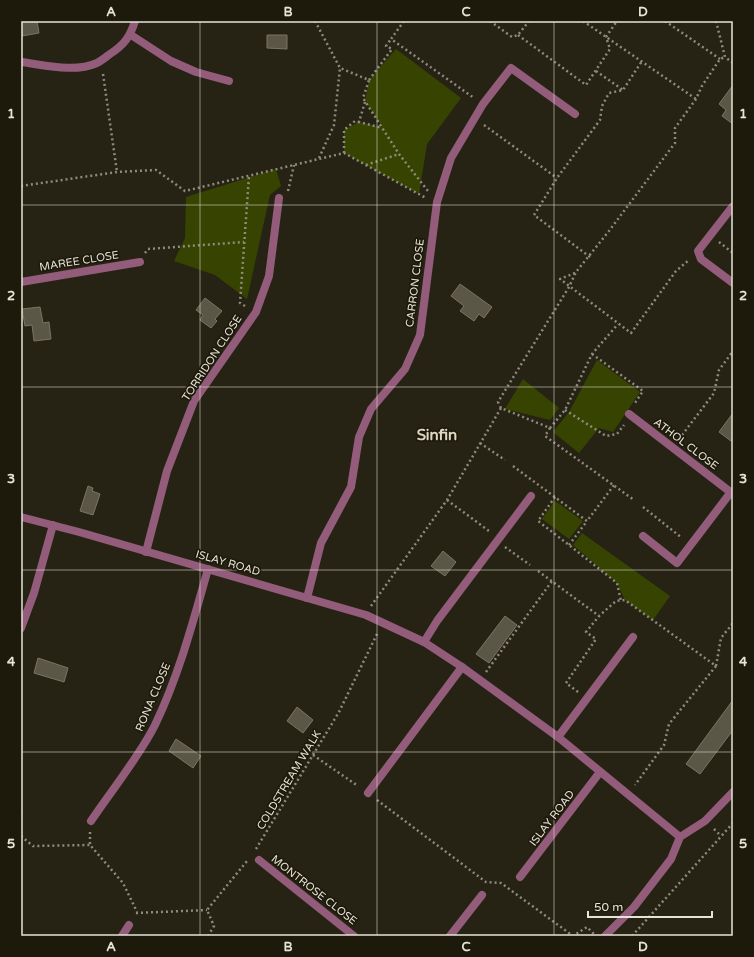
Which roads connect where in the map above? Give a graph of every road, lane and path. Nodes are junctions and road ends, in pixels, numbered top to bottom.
1 (134, 21) edge
2 (314, 21) edge
3 (404, 21) edge
4 (490, 21) edge
5 (529, 21) edge
6 (583, 21) edge
7 (617, 21) edge
8 (665, 21) edge
9 (716, 21) edge
10 (131, 35) junction
11 (518, 35) junction
12 (606, 37) junction
13 (391, 39) junction
14 (725, 57) junction
15 (720, 59) junction
16 (642, 61) junction
17 (21, 62) edge
18 (97, 63) junction
19 (733, 63) edge
20 (340, 68) junction
21 (596, 71) junction
22 (369, 80) junction
23 (229, 81) dead end
24 (623, 90) junction
25 (696, 100) junction
26 (365, 102) junction
27 (483, 104) junction
28 (575, 114) dead end
29 (475, 119) junction
30 (359, 122) junction
31 (382, 128) junction
32 (344, 153) junction
33 (399, 154) junction
34 (319, 159) junction
35 (294, 165) junction
36 (366, 165) junction
37 (117, 172) junction
38 (249, 176) junction
39 (557, 178) junction
40 (21, 186) edge
41 (279, 198) joint
42 (437, 202) junction
43 (733, 206) edge
44 (710, 236) junction
45 (244, 242) junction
46 (698, 251) junction
47 (733, 253) edge
48 (590, 256) junction
49 (140, 262) joint
50 (576, 272) junction
51 (21, 282) edge
52 (733, 283) edge
53 (569, 287) junction
54 (256, 312) junction
55 (618, 324) junction
56 (733, 351) edge
57 (592, 354) junction
58 (501, 408) junction
59 (565, 410) junction
60 (631, 416) junction
61 (550, 428) junction
62 (480, 443) junction
63 (673, 448) junction
64 (506, 460) dead end
65 (513, 466) dead end
66 (614, 486) junction
67 (732, 493) edge
68 (531, 496) dead end
69 (555, 497) junction
70 (448, 500) junction
71 (634, 500) dead end
72 (643, 507) dead end
73 (21, 517) edge
74 (587, 521) junction
75 (53, 525) junction
76 (643, 536) dead end
77 (498, 540) junction
78 (569, 545) junction
79 (691, 545) junction
80 (146, 552) junction
81 (530, 565) dead end
82 (208, 569) junction
83 (538, 571) dead end
84 (552, 582) junction
85 (307, 598) junction
86 (621, 601) junction
87 (366, 615) junction
88 (599, 616) junction
89 (382, 622) junction
90 (733, 623) edge
91 (21, 628) edge
92 (633, 637) dead end
93 (424, 642) junction
94 (716, 666) junction
95 (462, 667) junction
96 (480, 680) junction
97 (587, 699) junction
98 (558, 737) junction
99 (313, 755) junction
100 (600, 772) junction
101 (733, 792) edge
102 (368, 793) junction
103 (628, 794) junction
104 (21, 810) edge
105 (21, 814) edge
106 (91, 821) joint
107 (733, 823) edge
108 (21, 836) edge
109 (680, 837) junction
110 (90, 845) junction
111 (254, 853) dead end
112 (249, 859) dead end
113 (259, 860) dead end
114 (520, 878) dead end
115 (482, 894) dead end
116 (207, 910) junction
117 (137, 912) junction
118 (129, 926) joint
119 (122, 936) edge
120 (208, 936) edge
121 (354, 936) edge
122 (450, 936) edge
123 (596, 936) edge
124 (605, 936) edge
125 (632, 936) edge

1 - 10 street
2 - 20 path
3 - 13 path
4 - 11 path
5 - 11 path
6 - 12 path
7 - 12 path
8 - 15 path
9 - 14 path
10 - 18 street
10 - 23 street
11 - 21 path
12 - 16 path
12 - 21 path
13 - 22 path
13 - 27 path
14 - 15 path
14 - 19 path
15 - 25 path
16 - 24 path
16 - 25 path
17 - 18 street
18 - 37 path
20 - 22 path
20 - 34 path
21 - 24 path
22 - 26 path
24 - 39 path
25 - 48 path
26 - 30 path
26 - 31 path
27 - 28 street, CARRON CLOSE
27 - 29 street, CARRON CLOSE
29 - 39 path
29 - 42 street, CARRON CLOSE
30 - 31 path
30 - 32 path
31 - 33 path
32 - 34 path
32 - 36 path
33 - 36 path
33 - 42 path
34 - 35 path
35 - 38 path
35 - 41 path
36 - 42 path
37 - 38 path
37 - 40 path
38 - 45 path
39 - 48 path
41 - 54 street, TORRIDON CLOSE
42 - 85 street, CARRON CLOSE
43 - 44 street
44 - 46 street
44 - 47 path
45 - 49 path
45 - 54 path
46 - 52 street
46 - 55 path
48 - 50 path
49 - 51 street, MAREE CLOSE
50 - 53 path
50 - 53 path
53 - 55 path
53 - 58 path
54 - 80 street, TORRIDON CLOSE
55 - 57 path
56 - 63 path
57 - 59 path
57 - 60 path
58 - 61 path
58 - 62 path
59 - 60 path
59 - 61 path
60 - 63 street, ATHOL CLOSE
61 - 66 path
62 - 64 path
62 - 70 path
63 - 67 street, ATHOL CLOSE
65 - 69 path
66 - 71 path
66 - 74 path
67 - 79 street, ATHOL CLOSE
68 - 77 street
69 - 74 path
69 - 78 path
70 - 77 path
70 - 87 path
72 - 79 path
73 - 75 street, ISLAY ROAD
74 - 78 path
75 - 80 street, ISLAY ROAD
75 - 91 street
76 - 79 street, ATHOL CLOSE
77 - 81 path
77 - 93 street
78 - 86 path
80 - 82 street, ISLAY ROAD
82 - 85 street, ISLAY ROAD
82 - 106 street, RONA CLOSE
83 - 84 path
84 - 88 path
84 - 96 path
85 - 87 street, ISLAY ROAD
86 - 88 path
86 - 94 path
87 - 89 street, ISLAY ROAD
88 - 97 path
89 - 93 street, ISLAY ROAD
89 - 99 path, COLDSTREAM WALK
90 - 94 path
92 - 97 street
93 - 95 street, ISLAY ROAD
94 - 103 path
95 - 96 street, ISLAY ROAD
95 - 102 street
96 - 98 street, ISLAY ROAD
97 - 98 street
98 - 100 street, ISLAY ROAD
99 - 102 path
99 - 111 path, COLDSTREAM WALK
100 - 103 street, ISLAY ROAD
100 - 114 street, ISLAY ROAD
101 - 109 street
102 - 123 path
103 - 109 street, ISLAY ROAD
104 - 105 path
106 - 110 path
107 - 125 path
108 - 110 path
109 - 124 street
110 - 117 path
112 - 116 path
113 - 121 street, MONTROSE CLOSE
115 - 122 street
116 - 117 path
116 - 120 path
117 - 118 path
118 - 119 street

